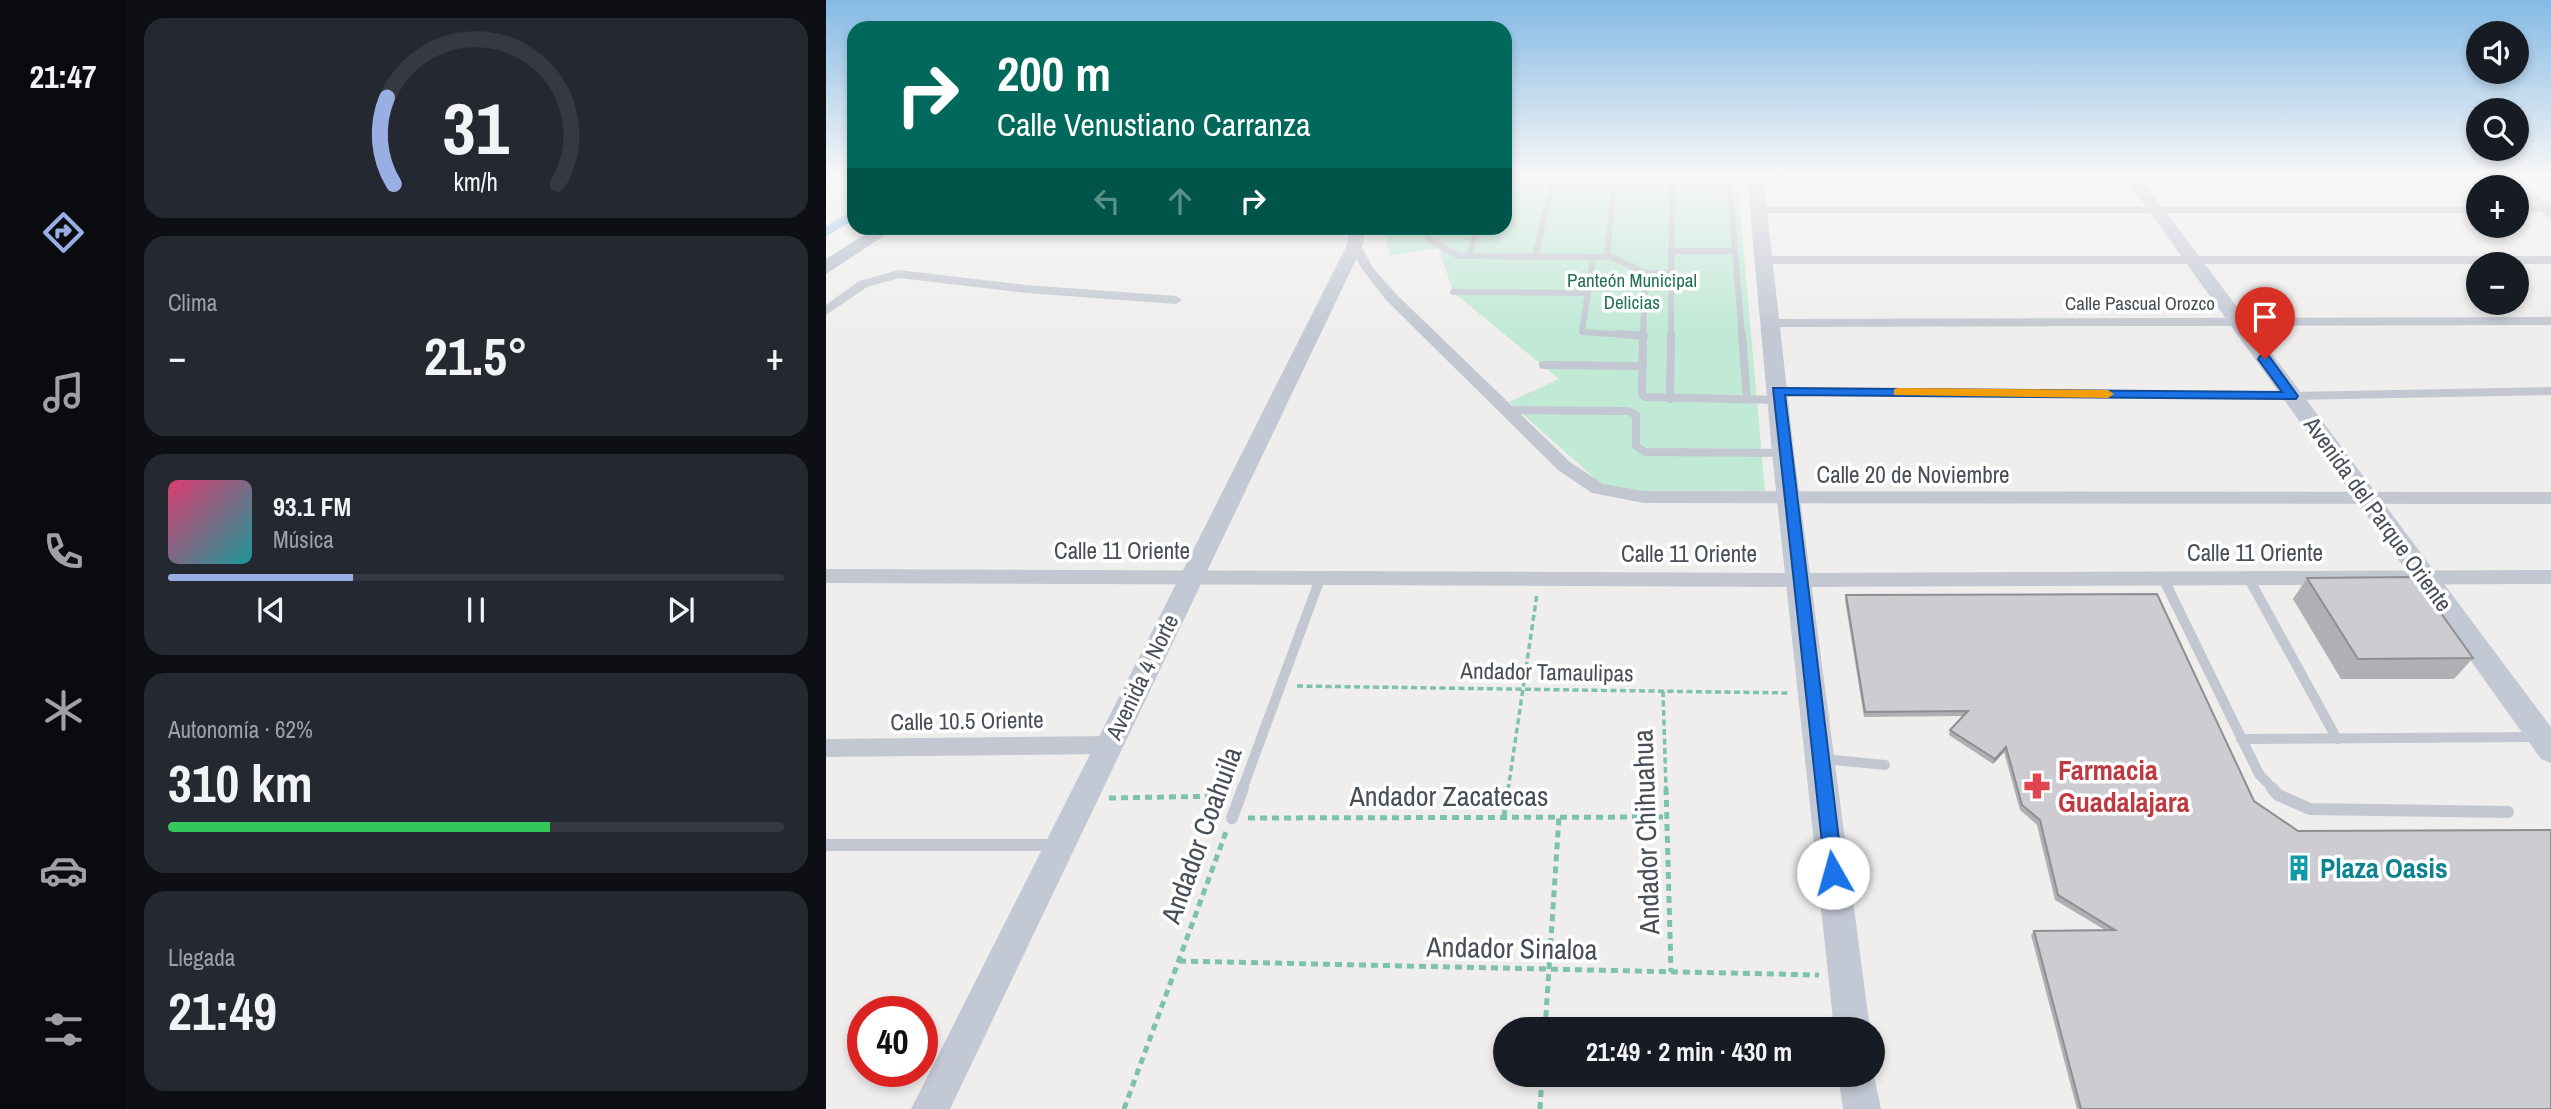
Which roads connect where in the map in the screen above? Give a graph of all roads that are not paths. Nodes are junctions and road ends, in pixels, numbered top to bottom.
1 (1541, 228) edge
2 (1610, 228) edge
3 (1671, 228) edge
4 (1733, 228) edge
5 (1760, 228) edge
6 (2168, 228) edge
7 (856, 235) edge
8 (876, 235) edge
9 (1428, 235) edge
10 (1475, 235) edge
11 (1356, 236) edge
12 (1671, 251) junction
13 (1735, 251) junction
14 (826, 254) edge
15 (1469, 256) junction
16 (1535, 257) junction
17 (1607, 257) junction
18 (1763, 260) junction
19 (2192, 260) junction
20 (2551, 260) edge
21 (1592, 265) dead end
22 (826, 268) edge
23 (1646, 273) junction
24 (1671, 273) junction
25 (1453, 292) dead end
26 (1587, 293) junction
27 (1176, 300) dead end
28 (826, 311) edge
29 (2551, 321) edge
30 (2238, 322) junction
31 (1770, 323) junction
32 (1644, 336) junction
33 (1543, 365) dead end
34 (1643, 366) junction
35 (2551, 391) edge
36 (1779, 395) junction
37 (2292, 396) junction
38 (1670, 399) junction
39 (1748, 400) junction
40 (1508, 410) junction
41 (1783, 453) junction
42 (1791, 497) junction
43 (2551, 498) edge
44 (2367, 499) junction
45 (826, 576) edge
46 (1191, 576) junction
47 (1321, 576) junction
48 (2424, 576) junction
49 (2248, 577) junction
50 (2551, 577) edge
51 (2163, 578) junction
52 (1800, 580) junction
53 (2241, 739) junction
54 (2337, 739) junction
55 (2546, 743) edge
56 (1108, 745) junction
57 (826, 748) edge
58 (1821, 759) junction
59 (1885, 765) dead end
60 (2508, 812) dead end
61 (1232, 818) road end
62 (826, 845) edge
63 (1059, 845) junction
64 (1851, 1017) edge
65 (1858, 1087) edge
66 (930, 1109) edge
67 (1861, 1109) edge

1 - 16 lane
2 - 17 lane
3 - 12 lane
4 - 13 lane
5 - 18 street
6 - 19 street, Avenida del Parque Oriente
7 - 14 main road
8 - 22 main road
9 - 15 lane
10 - 15 lane
11 - 40 street, Calle 20 de Noviembre
11 - 46 street, Avenida 4 Norte
12 - 13 lane
12 - 24 lane
13 - 39 lane
15 - 16 lane
16 - 17 lane
17 - 23 lane
18 - 19 street
18 - 31 street
19 - 20 street
19 - 30 street, Avenida del Parque Oriente
21 - 26 lane
23 - 24 lane
23 - 32 lane
24 - 38 lane
25 - 26 lane
26 - 32 lane
27 - 28 street
29 - 30 street, Calle Pascual Orozco
30 - 31 street, Calle Pascual Orozco
30 - 37 street, Avenida del Parque Oriente
31 - 36 street
32 - 34 lane
33 - 34 lane
34 - 38 lane
35 - 37 street
36 - 37 street
36 - 39 lane
36 - 41 street
37 - 44 street, Avenida del Parque Oriente
38 - 39 lane
40 - 41 lane
40 - 42 street, Calle 20 de Noviembre
41 - 42 street
42 - 44 street, Calle 20 de Noviembre
42 - 52 street
43 - 44 street, Calle 20 de Noviembre
44 - 48 street, Avenida del Parque Oriente
45 - 46 street, Calle 11 Oriente
46 - 47 street, Calle 11 Oriente
46 - 56 street, Avenida 4 Norte
47 - 52 street, Calle 11 Oriente
47 - 61 lane, Andador Coahuila
48 - 49 street, Calle 11 Oriente
48 - 50 street, Calle 11 Oriente
48 - 55 street, Avenida del Parque Oriente
49 - 51 street, Calle 11 Oriente
49 - 54 lane
51 - 52 street, Calle 11 Oriente
51 - 53 lane
52 - 58 street
53 - 54 lane
53 - 60 lane
54 - 55 lane
56 - 57 street, Calle 10.5 Oriente
56 - 63 street, Avenida 4 Norte
58 - 59 lane
58 - 64 street
62 - 63 lane
63 - 66 street, Avenida 4 Norte
65 - 67 street

